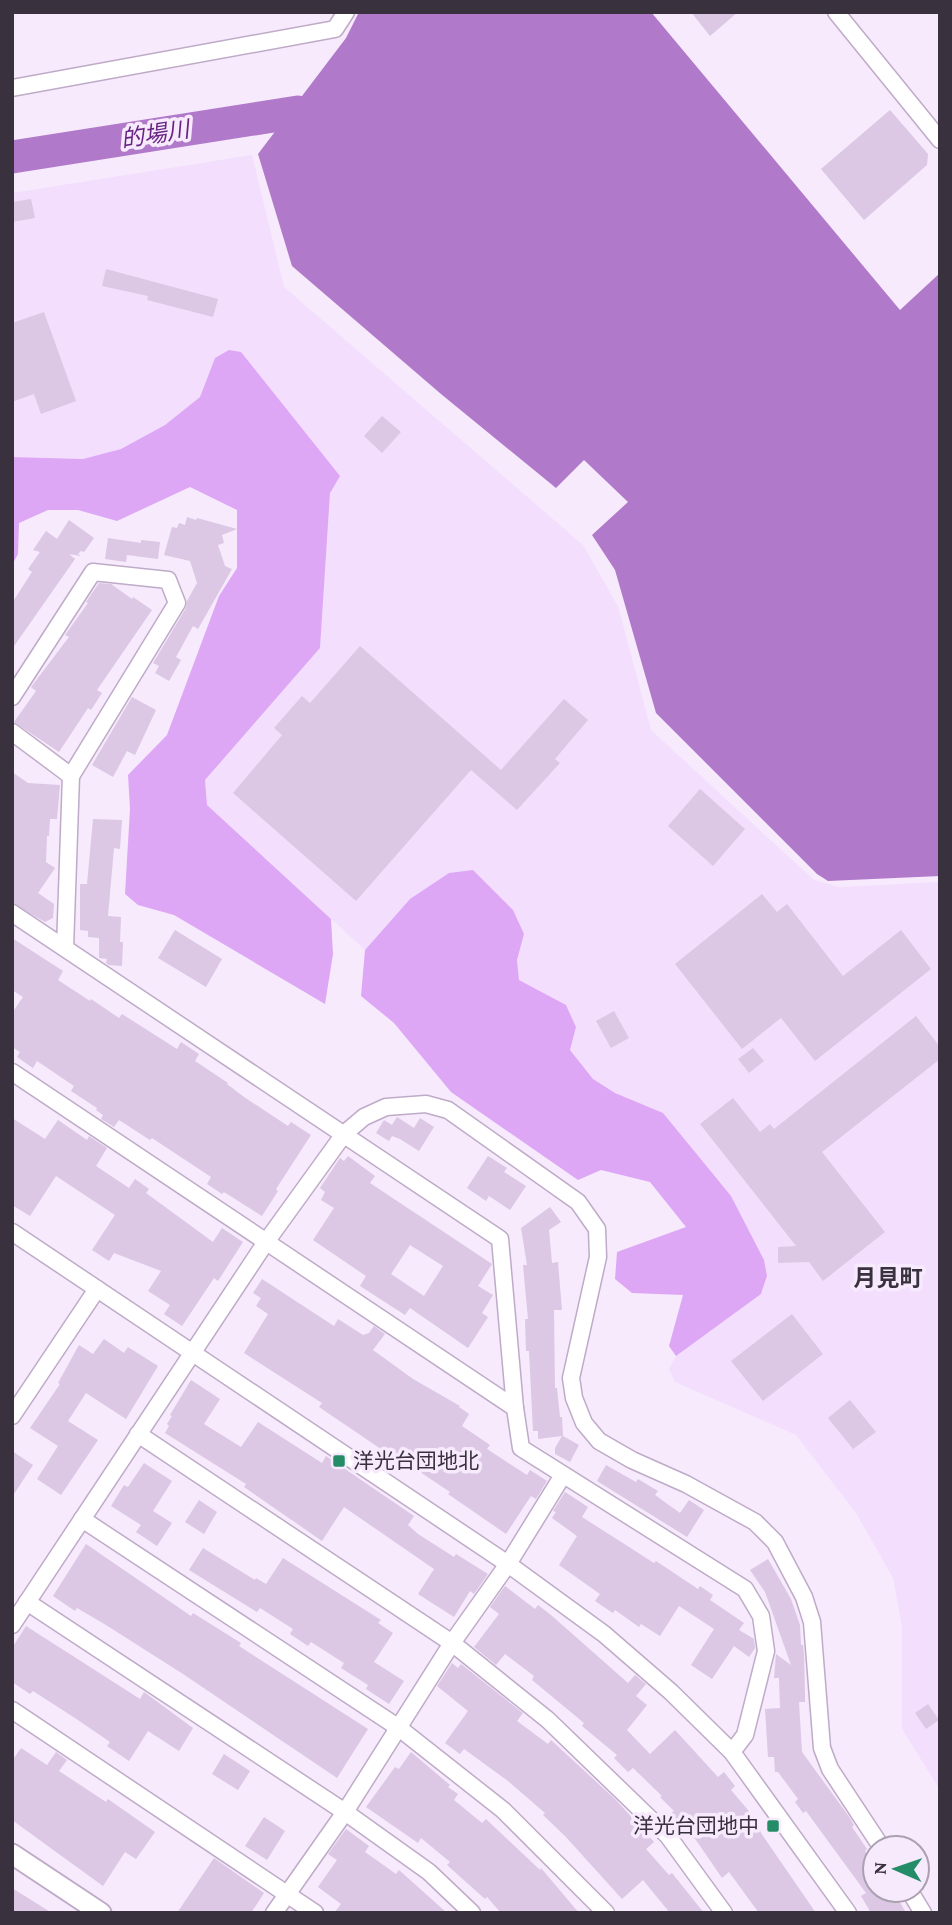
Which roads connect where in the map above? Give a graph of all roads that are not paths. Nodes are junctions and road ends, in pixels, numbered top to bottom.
1 (346, 12) edge
2 (836, 12) edge
3 (12, 88) edge
4 (940, 140) edge
5 (12, 696) edge
6 (12, 732) edge
7 (71, 776) junction
8 (12, 914) edge
9 (65, 948) junction
10 (12, 1072) edge
11 (344, 1134) junction
12 (12, 1232) edge
13 (266, 1242) junction
14 (97, 1289) junction
15 (194, 1352) junction
16 (19, 1393) edge
17 (515, 1408) junction
18 (12, 1416) edge
19 (138, 1434) junction
20 (563, 1475) junction
21 (82, 1519) junction
22 (508, 1564) junction
23 (27, 1602) junction
24 (12, 1625) edge
25 (452, 1643) junction
26 (12, 1710) edge
27 (399, 1728) junction
28 (732, 1752) junction
29 (345, 1812) junction
30 (872, 1834) edge
31 (12, 1854) edge
32 (287, 1892) junction
33 (101, 1913) edge
34 (274, 1913) edge
35 (315, 1913) edge
36 (472, 1913) edge
37 (606, 1913) edge
38 (724, 1913) edge
39 (848, 1913) edge

1 - 3 street
2 - 4 street
5 - 7 street
6 - 7 street
7 - 9 street
8 - 9 street
9 - 11 street
10 - 13 street
11 - 13 street
11 - 17 street
11 - 30 street
12 - 14 street
13 - 15 street
13 - 17 street
14 - 15 street
14 - 16 street
15 - 19 street
15 - 22 street
16 - 18 street
17 - 20 street
19 - 21 street
19 - 25 street
20 - 22 street
20 - 28 street
21 - 23 street
21 - 27 street
22 - 25 street
22 - 28 street
23 - 24 street
23 - 29 street
25 - 27 street
25 - 38 street
26 - 32 street
27 - 29 street
27 - 37 street
28 - 39 street
29 - 32 street
29 - 36 street
31 - 33 street
32 - 34 street
32 - 35 street

